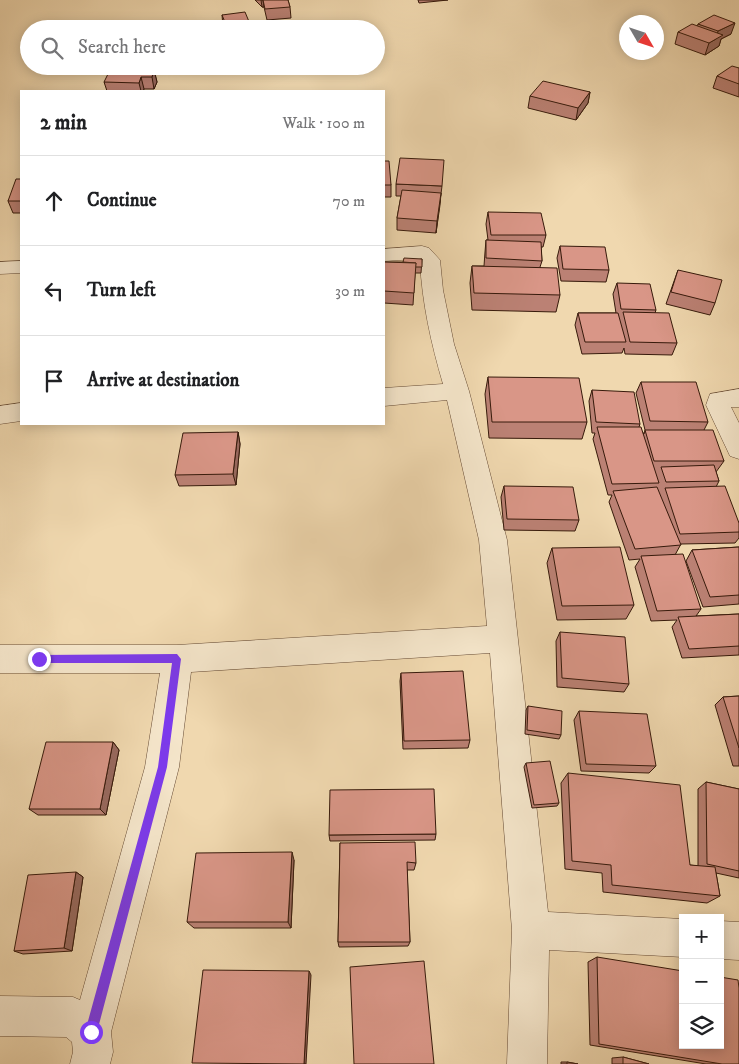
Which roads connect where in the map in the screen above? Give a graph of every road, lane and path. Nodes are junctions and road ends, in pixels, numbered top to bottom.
1 (385, 255) edge
2 (0, 268) edge
3 (20, 268) edge
4 (457, 391) junction
5 (385, 397) edge
6 (739, 398) edge
7 (20, 412) edge
8 (0, 415) edge
9 (739, 450) edge
10 (504, 639) junction
11 (0, 659) edge
12 (177, 659) junction
13 (531, 930) junction
14 (679, 938) edge
15 (724, 940) edge
16 (739, 941) edge
17 (0, 1016) edge
18 (90, 1048) edge
19 (527, 1064) edge

1 - 4 street
2 - 3 street
4 - 5 street
4 - 10 street
6 - 9 street
7 - 8 street
10 - 12 street
10 - 13 street
11 - 12 street
12 - 18 street
13 - 14 street
13 - 19 street
15 - 16 street
17 - 18 street

